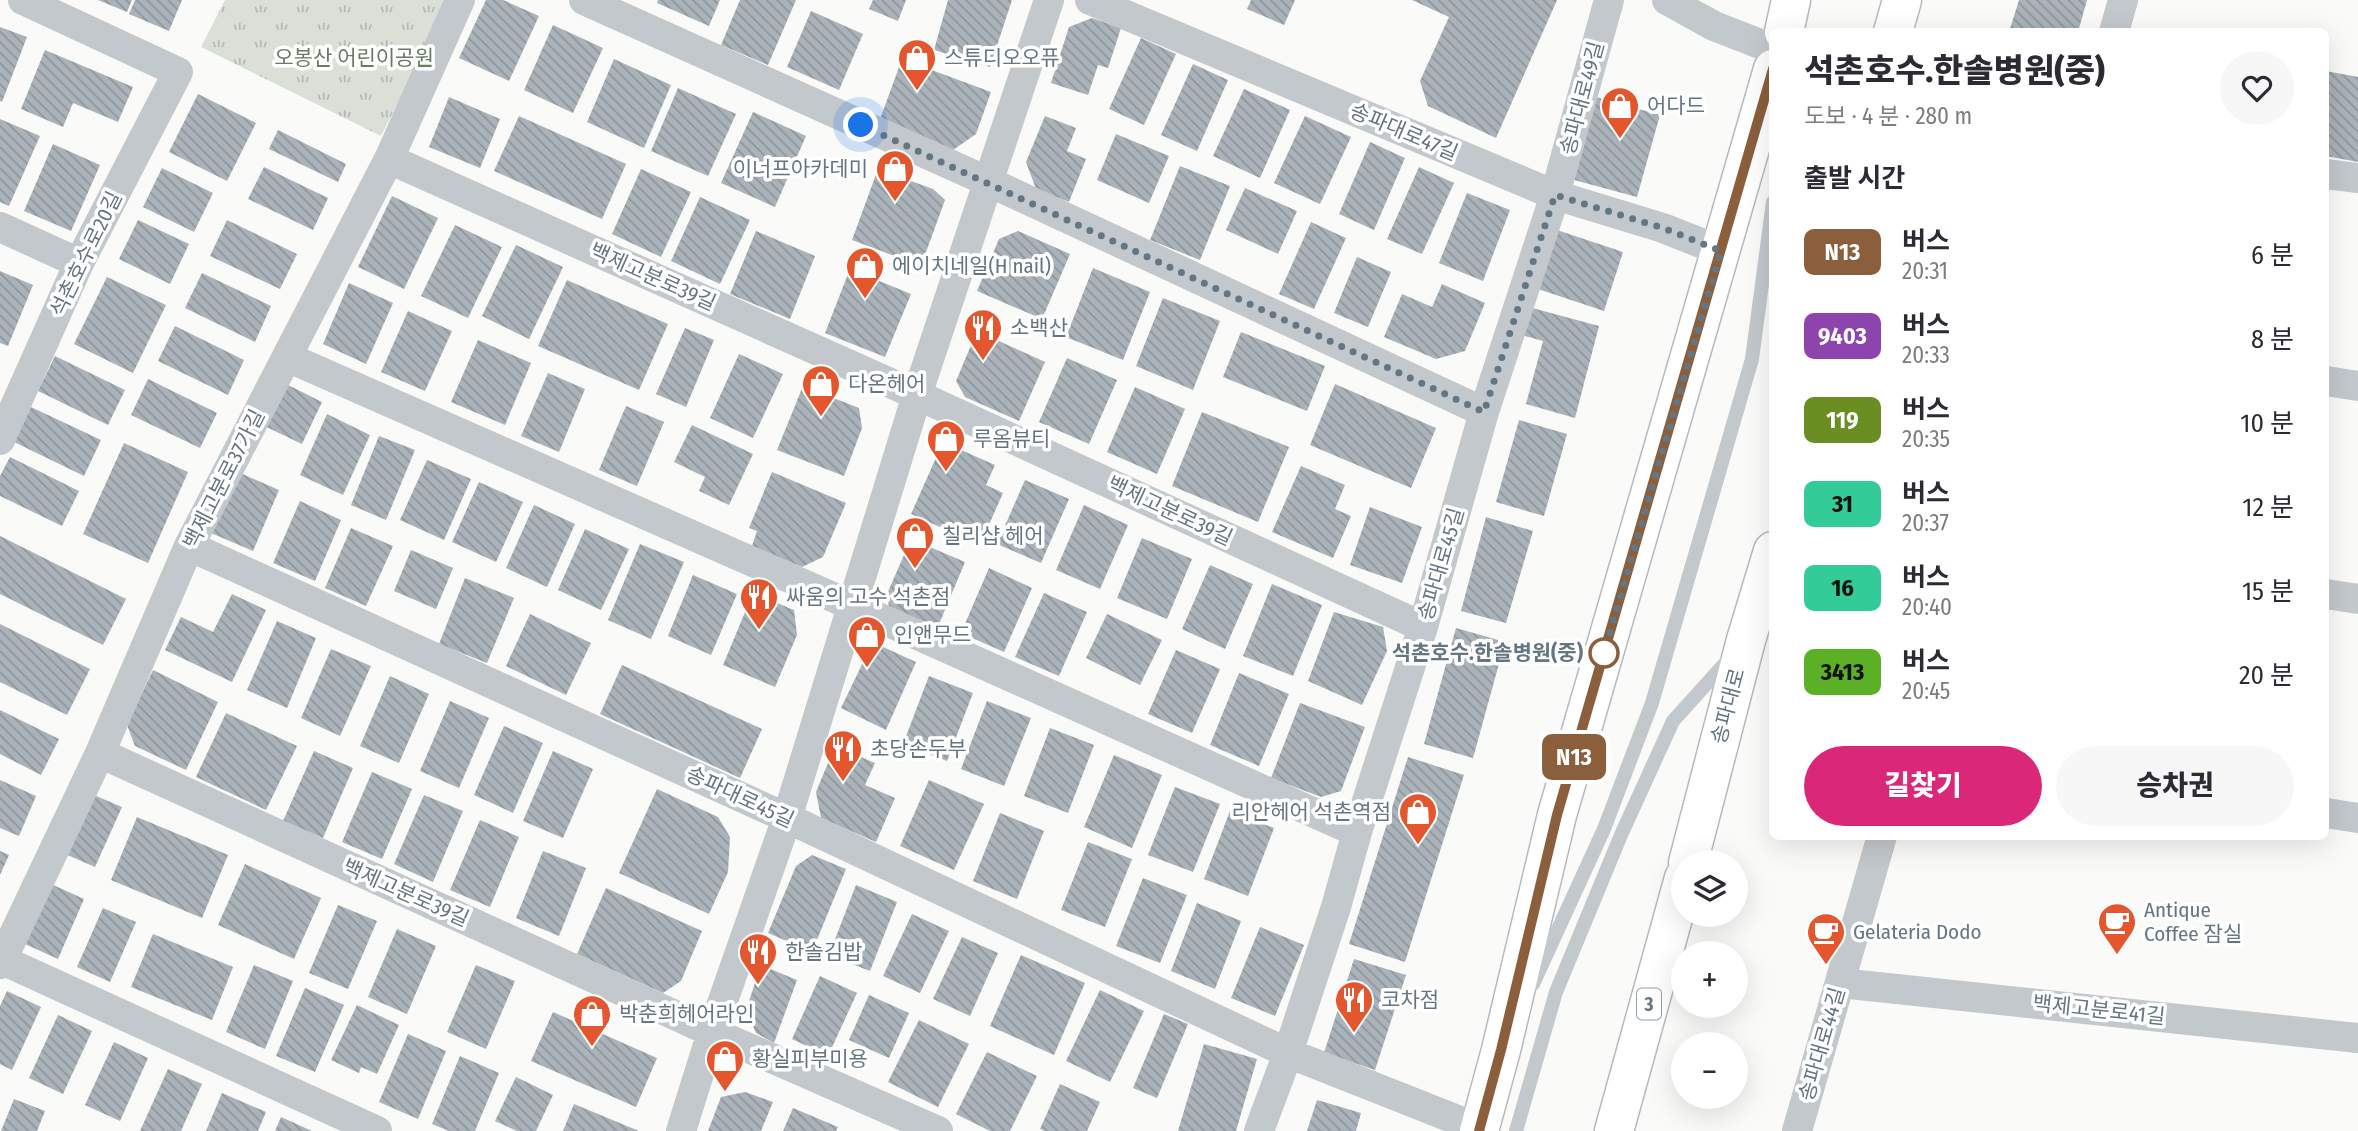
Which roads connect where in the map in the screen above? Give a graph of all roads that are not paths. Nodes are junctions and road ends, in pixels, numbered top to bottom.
1 (23, 0) edge
2 (460, 0) edge
3 (584, 0) edge
4 (1049, 0) edge
5 (1090, 0) edge
6 (1609, 0) edge
7 (1667, 0) edge
8 (1791, 0) edge
9 (1902, 0) edge
10 (2123, 0) edge
11 (1784, 28) edge
12 (1894, 28) edge
13 (2115, 28) edge
14 (1769, 47) edge
15 (1769, 84) edge
16 (389, 159) junction
17 (2329, 174) edge
18 (2358, 178) edge
19 (987, 181) junction
20 (1555, 195) junction
21 (0, 227) edge
22 (1769, 232) edge
23 (1721, 251) junction
24 (79, 263) junction
25 (287, 357) junction
26 (2329, 381) edge
27 (2358, 386) edge
28 (917, 395) junction
29 (1484, 412) junction
30 (0, 440) edge
31 (189, 546) junction
32 (1769, 564) edge
33 (2329, 594) edge
34 (2358, 599) edge
35 (853, 606) junction
36 (1423, 627) junction
37 (1746, 640) junction
38 (100, 754) junction
39 (2329, 813) edge
40 (787, 818) junction
41 (2358, 818) edge
42 (1357, 832) junction
43 (1881, 840) edge
44 (1691, 850) edge
45 (1671, 925) edge
46 (1, 962) edge
47 (1840, 983) junction
48 (712, 1032) junction
49 (2358, 1038) edge
50 (1501, 1050) junction
51 (1288, 1053) junction
52 (1492, 1130) edge
53 (377, 1131) edge
54 (681, 1131) edge
55 (938, 1131) edge
56 (1259, 1131) edge
57 (1614, 1131) edge
58 (1797, 1131) edge

1 - 24 street, 석촌호수로20길
2 - 16 street, 백제고분로37가길
3 - 19 street
4 - 19 street
5 - 20 street, 송파대로47길
6 - 20 street, 송파대로49길
7 - 14 street
8 - 11 main road
9 - 12 main road
10 - 13 street
15 - 23 main road
16 - 25 street, 백제고분로37가길
16 - 28 street, 백제고분로39길
17 - 18 street
19 - 28 street
19 - 29 street
20 - 23 street, 송파대로47길
20 - 29 street, 송파대로45길
21 - 24 street
22 - 50 lane
23 - 50 main road
24 - 30 street, 석촌호수로20길
25 - 31 street, 백제고분로37가길
25 - 35 street
26 - 27 street
28 - 35 street
28 - 36 street, 백제고분로39길
29 - 36 street, 송파대로45길
31 - 38 street, 백제고분로37가길
31 - 40 street, 송파대로45길
32 - 37 main road, 송파대로
33 - 34 street
35 - 40 street
35 - 42 street
36 - 42 street, 송파대로45길
37 - 44 main road, 송파대로
37 - 52 lane
38 - 46 street, 백제고분로37가길
38 - 48 street, 백제고분로39길
39 - 41 street
40 - 48 street
40 - 51 street, 송파대로45길
42 - 51 street, 송파대로45길
43 - 47 street, 송파대로44길
45 - 57 main road, 3
46 - 53 street
47 - 49 street, 백제고분로41길
47 - 58 street, 송파대로44길
48 - 54 street
48 - 55 street, 백제고분로39길
50 - 52 main road
51 - 52 street, 송파대로45길
51 - 56 street, 송파대로45길

